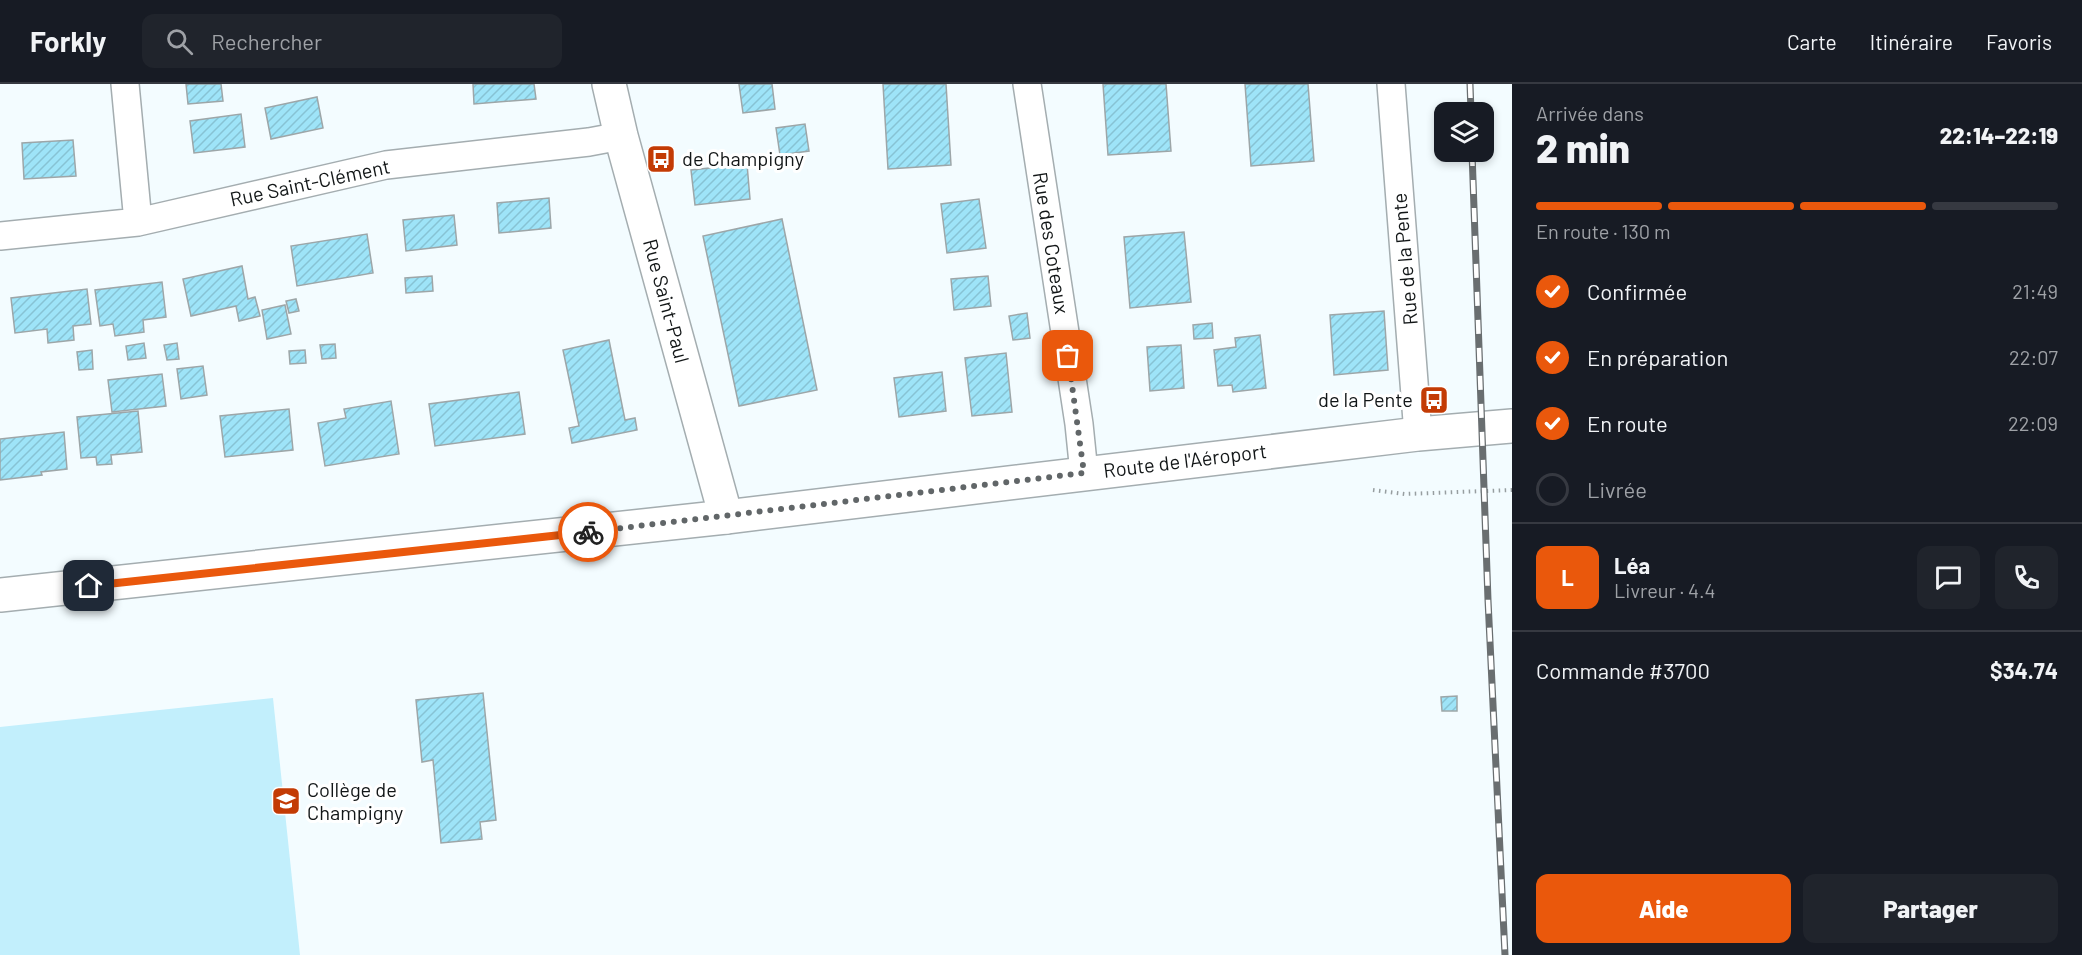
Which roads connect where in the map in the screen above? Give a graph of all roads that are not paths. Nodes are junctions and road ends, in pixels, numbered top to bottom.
1 (125, 84) edge
2 (609, 84) edge
3 (1028, 84) edge
4 (1391, 84) edge
5 (621, 136) junction
6 (138, 222) junction
7 (0, 236) edge
8 (1512, 426) edge
9 (1418, 434) junction
10 (1084, 473) junction
11 (726, 517) junction
12 (0, 595) edge

1 - 6 street
2 - 5 main road, Rue Saint-Paul
3 - 10 street, Rue des Coteaux
4 - 9 street, Rue de la Pente
5 - 6 street, Rue Saint-Clément
5 - 11 main road, Rue Saint-Paul
6 - 7 street, Rue Saint-Clément
8 - 9 main road, Route de l'Aéroport
9 - 10 main road, Route de l'Aéroport
10 - 11 main road, Route de l'Aéroport
11 - 12 main road, Route de l'Aéroport

